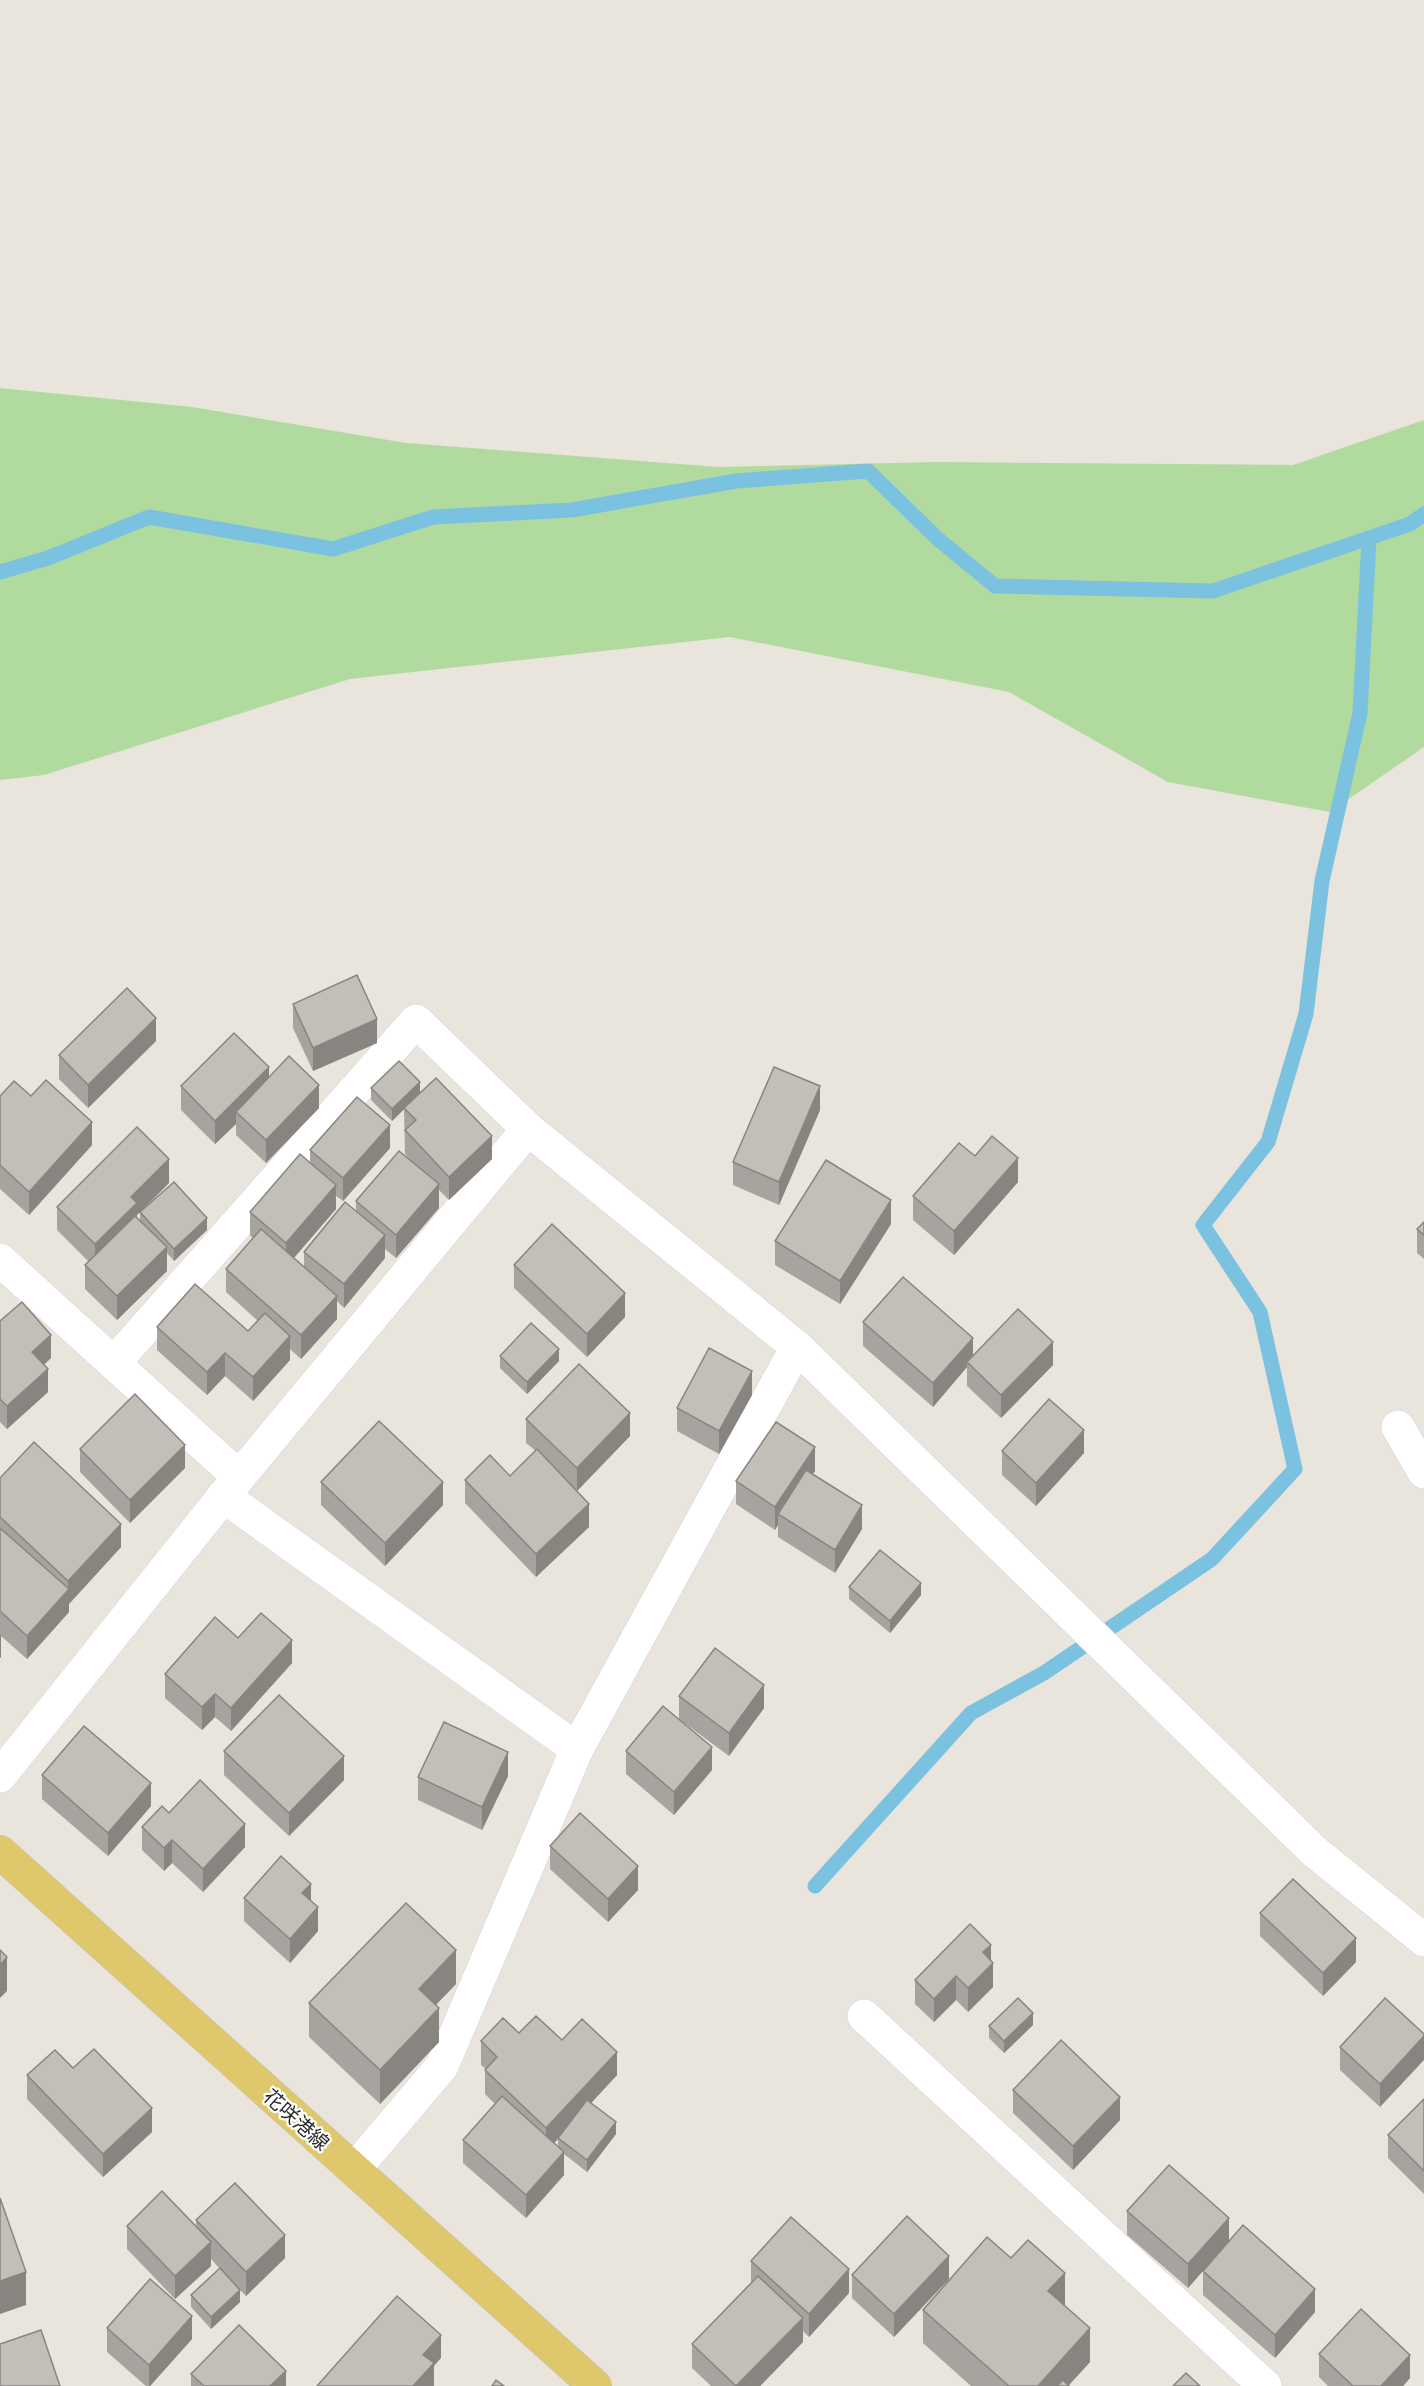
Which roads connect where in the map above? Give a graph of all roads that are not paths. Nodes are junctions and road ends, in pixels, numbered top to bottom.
1 (528, 1129) junction
2 (0, 1260) edge
3 (797, 1347) junction
4 (114, 1363) junction
5 (1398, 1427) dead end
6 (1424, 1472) edge
7 (231, 1487) junction
8 (577, 1749) junction
9 (0, 1776) edge
10 (0, 1852) edge
11 (1424, 1940) edge
12 (864, 2016) dead end
13 (354, 2170) junction
14 (595, 2386) edge
15 (1265, 2386) edge

1 - 3 street
1 - 4 street
1 - 7 street
2 - 4 street
3 - 8 street
3 - 11 street
4 - 7 street
5 - 6 street
7 - 8 street
7 - 9 street
8 - 13 street
10 - 13 main road, 花咲港線
12 - 15 street
13 - 14 main road, 花咲港線

